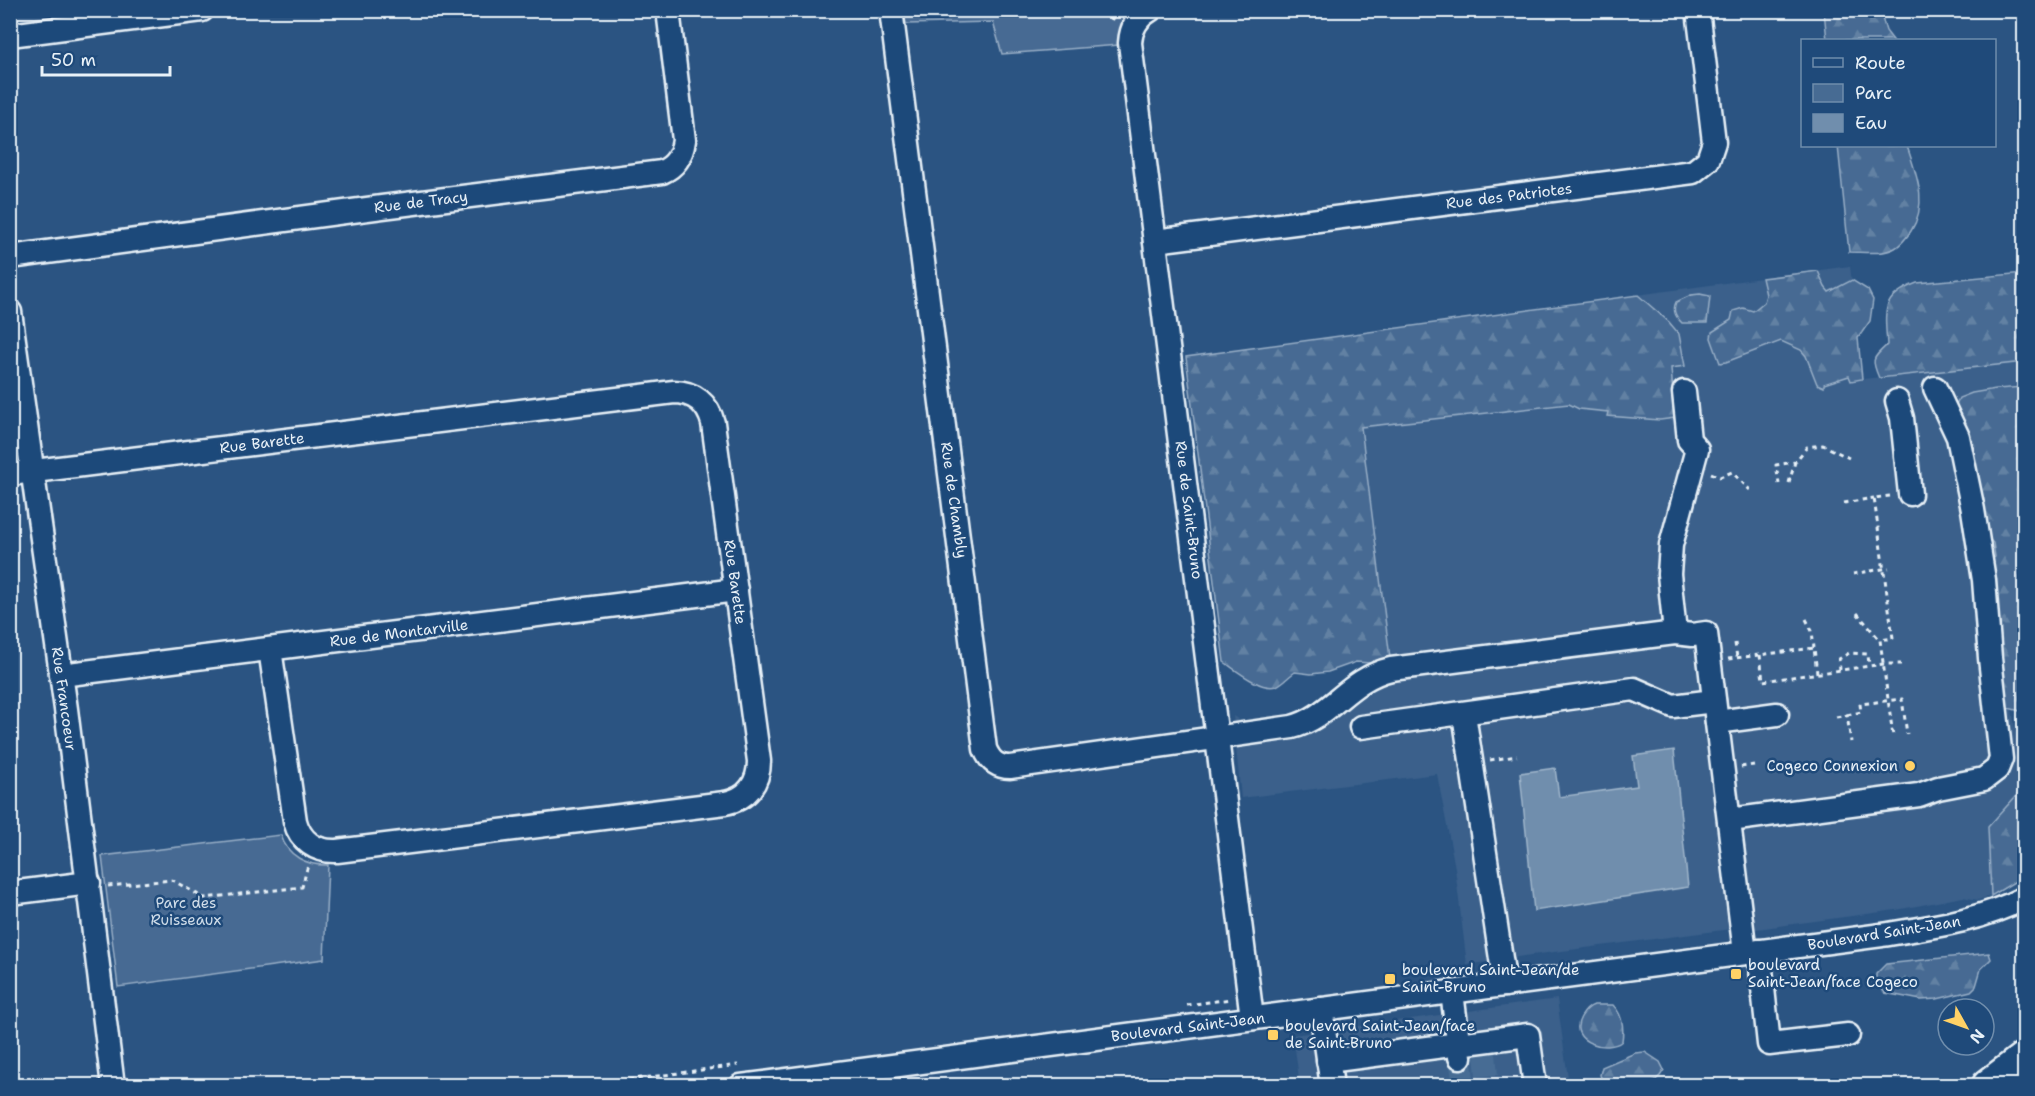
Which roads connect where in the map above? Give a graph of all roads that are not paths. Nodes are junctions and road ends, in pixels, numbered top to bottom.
1 (202, 10) edge
2 (668, 10) edge
3 (891, 10) edge
4 (1150, 10) edge
5 (1698, 10) edge
6 (10, 35) edge
7 (1155, 241) junction
8 (10, 257) edge
9 (10, 312) edge
10 (1935, 387) dead end
11 (1684, 392) dead end
12 (1897, 401) dead end
13 (22, 473) edge
14 (1902, 495) road end
15 (736, 590) junction
16 (1675, 633) junction
17 (270, 650) junction
18 (61, 675) junction
19 (1715, 711) junction
20 (1464, 714) junction
21 (1777, 714) dead end
22 (1361, 727) dead end
23 (1218, 737) junction
24 (1730, 820) junction
25 (89, 883) junction
26 (10, 893) edge
27 (2025, 898) edge
28 (1752, 952) junction
29 (1505, 985) junction
30 (1452, 992) junction
31 (1321, 1009) junction
32 (1252, 1018) junction
33 (1848, 1035) dead end
34 (1459, 1051) junction
35 (2025, 1059) edge
36 (1328, 1061) junction
37 (113, 1086) edge
38 (741, 1086) edge
39 (1332, 1086) edge
40 (1535, 1086) edge
41 (1989, 1086) edge

1 - 6 street
2 - 8 street, Rue de Tracy
3 - 23 street, Rue de Chambly
4 - 7 street, Rue de Saint-Bruno
5 - 7 street, Rue des Patriotes
7 - 23 street, Rue de Saint-Bruno
9 - 13 street, Rue Francoeur
10 - 24 street
11 - 16 street
12 - 14 street
13 - 15 street, Rue Barette
13 - 18 street, Rue Francoeur
15 - 17 street, Rue de Montarville
15 - 17 street, Rue Barette
16 - 19 street, Rue de Chambly
16 - 23 street, Rue de Chambly
17 - 18 street, Rue de Montarville
18 - 25 street, Rue Francoeur
19 - 20 street
19 - 21 street
19 - 24 street
20 - 22 street
20 - 29 street
23 - 32 street, Rue de Saint-Bruno
24 - 28 street
25 - 26 street
25 - 37 street, Rue Francoeur
27 - 28 street, Boulevard Saint-Jean
28 - 29 street, Boulevard Saint-Jean
28 - 33 street
29 - 30 street, Boulevard Saint-Jean
30 - 31 street, Boulevard Saint-Jean
30 - 34 street
31 - 32 street, Boulevard Saint-Jean
31 - 36 street
32 - 38 street, Boulevard Saint-Jean
34 - 36 street
34 - 40 street
35 - 41 highway
36 - 39 street

